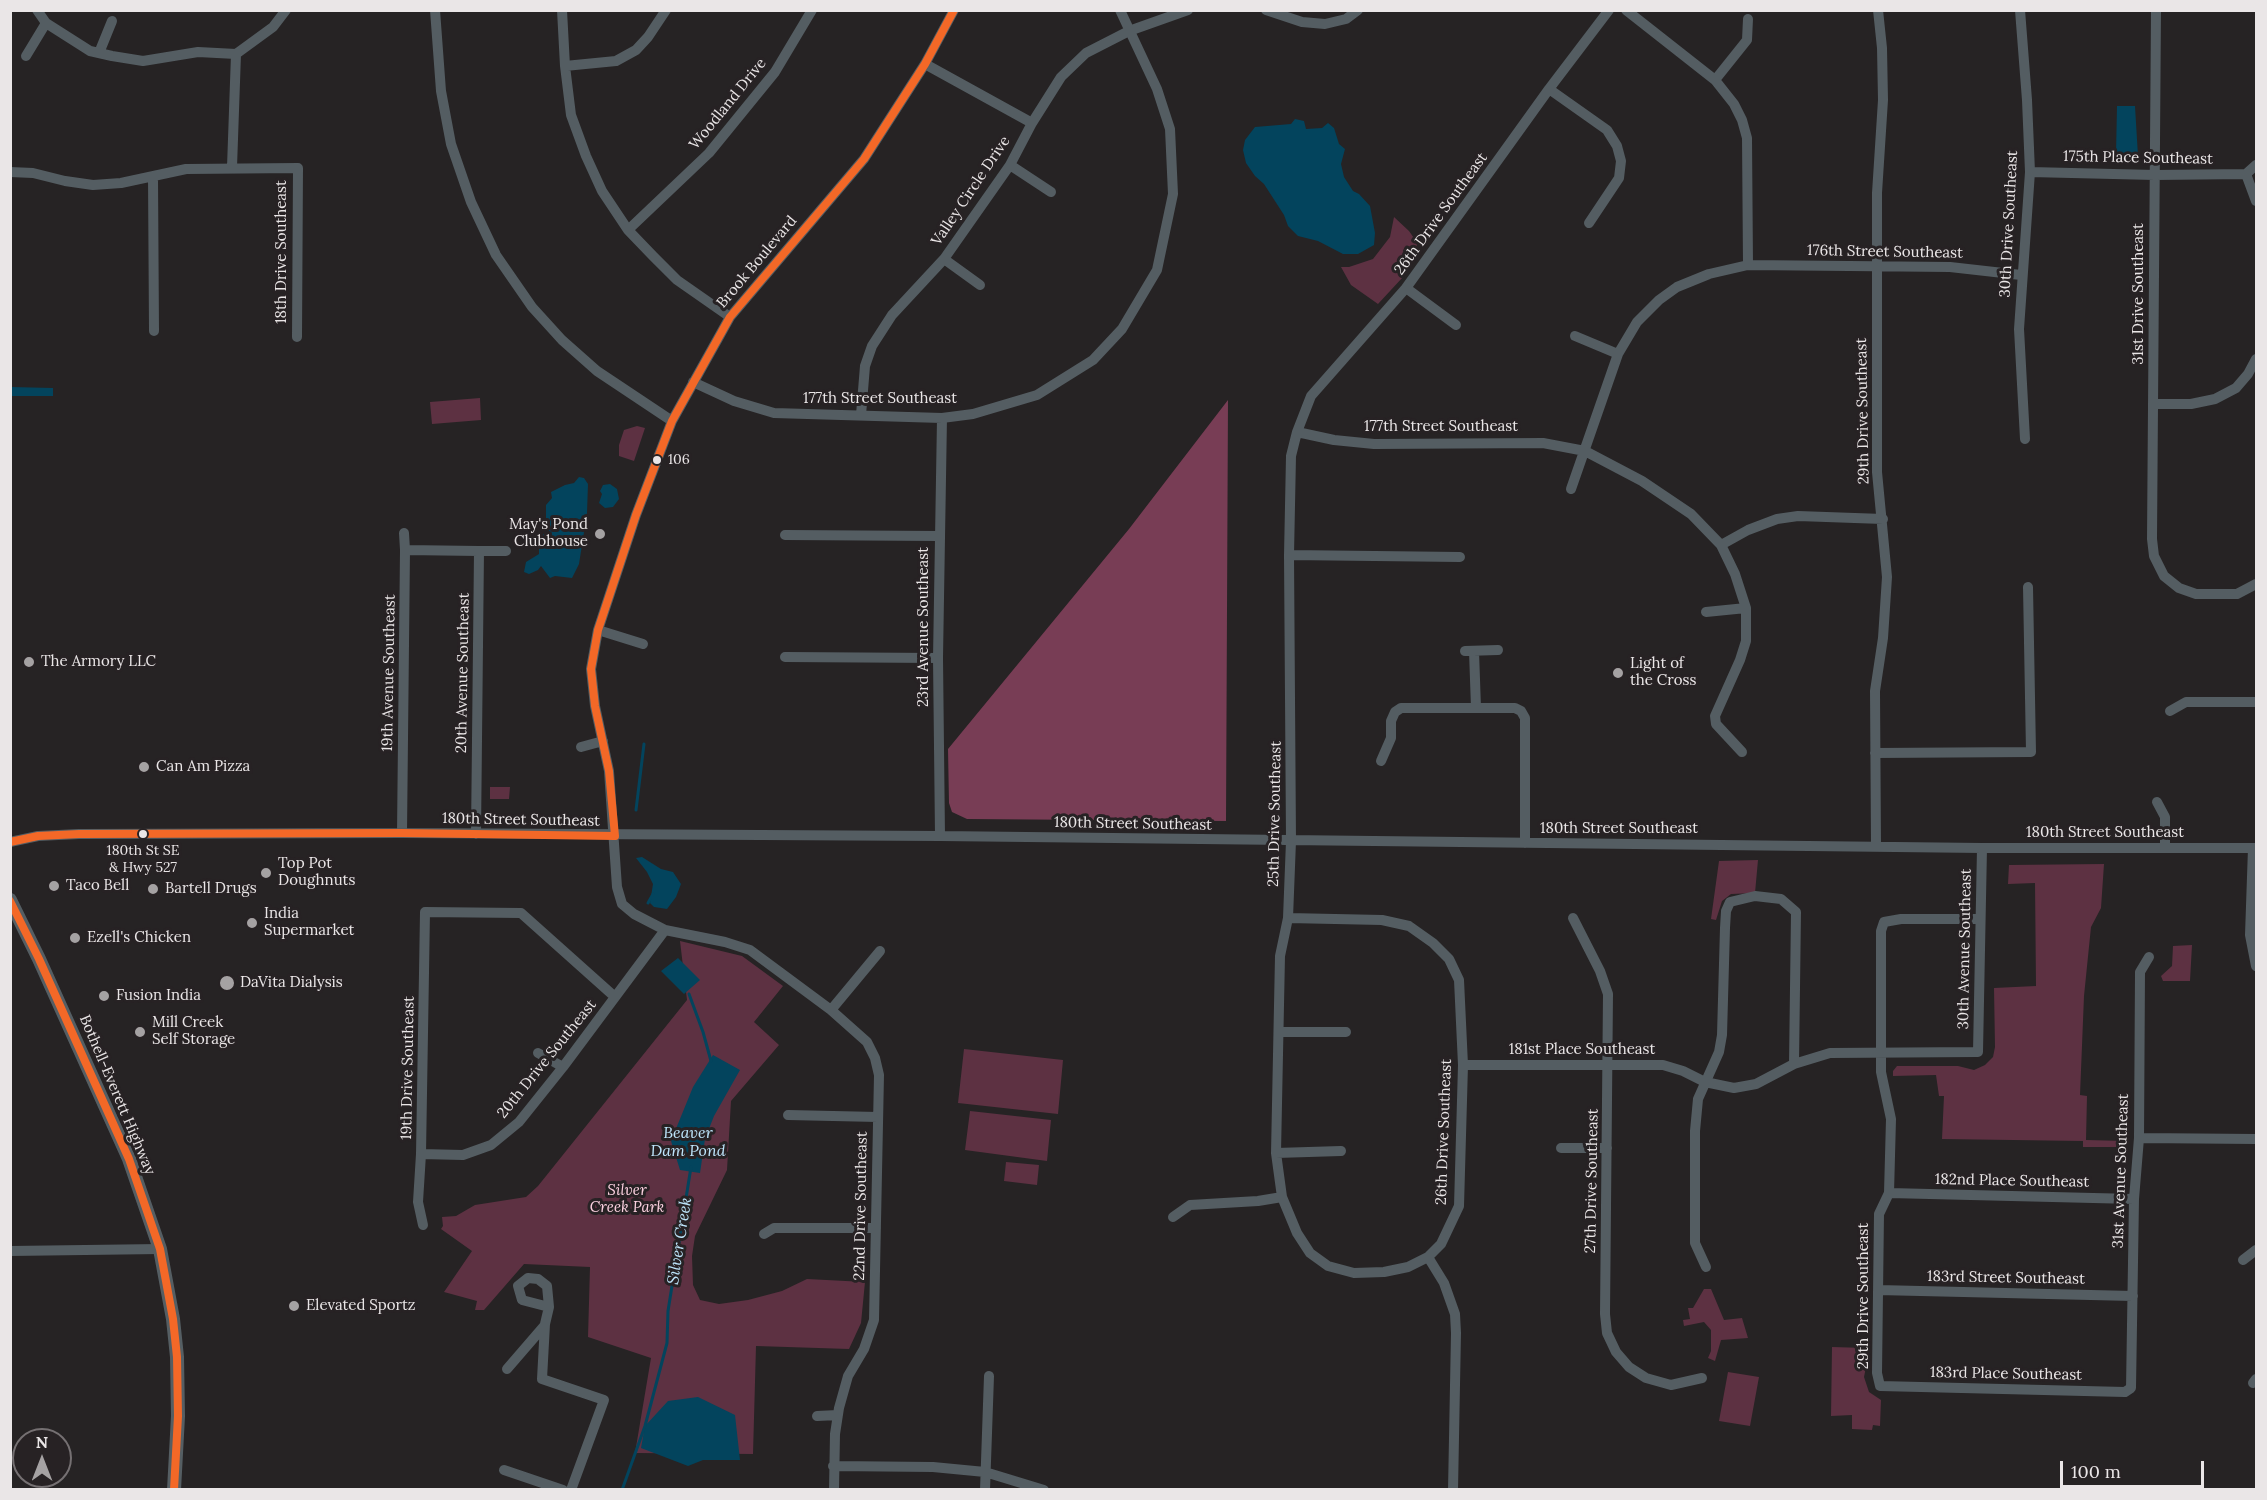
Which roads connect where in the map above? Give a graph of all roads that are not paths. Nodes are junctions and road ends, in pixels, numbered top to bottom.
1 (38, 10) edge
2 (286, 10) edge
3 (435, 10) edge
4 (562, 10) edge
5 (666, 10) edge
6 (812, 10) edge
7 (954, 10) edge
8 (1120, 10) edge
9 (1188, 10) edge
10 (1266, 10) edge
11 (1358, 10) edge
12 (1609, 10) edge
13 (1626, 10) edge
14 (1878, 10) edge
15 (2019, 10) edge
16 (2156, 10) edge
17 (1748, 19) dead end
18 (112, 21) dead end
19 (46, 23) junction
20 (1129, 32) junction
21 (99, 53) junction
22 (236, 54) junction
23 (26, 56) dead end
24 (925, 64) junction
25 (565, 66) junction
26 (1714, 80) junction
27 (1549, 88) junction
28 (1032, 123) junction
29 (1010, 165) junction
30 (2256, 165) edge
31 (232, 167) junction
32 (10, 172) edge
33 (2030, 172) junction
34 (2246, 174) junction
35 (2155, 175) junction
36 (153, 177) junction
37 (1051, 192) dead end
38 (2256, 201) edge
39 (1589, 224) dead end
40 (628, 230) junction
41 (944, 259) junction
42 (1748, 264) junction
43 (1877, 266) junction
44 (2021, 275) junction
45 (980, 285) dead end
46 (1406, 288) junction
47 (730, 317) junction
48 (1456, 325) dead end
49 (154, 331) dead end
50 (1575, 336) dead end
51 (297, 337) dead end
52 (1618, 354) junction
53 (2256, 359) edge
54 (693, 382) junction
55 (2154, 404) junction
56 (861, 415) junction
57 (942, 418) junction
58 (672, 421) junction
59 (1297, 432) junction
60 (2025, 439) dead end
61 (1585, 451) junction
62 (1571, 489) dead end
63 (1883, 519) junction
64 (404, 533) dead end
65 (785, 535) dead end
66 (939, 536) junction
67 (1721, 545) junction
68 (405, 550) junction
69 (479, 550) junction
70 (506, 551) dead end
71 (1289, 555) junction
72 (1460, 557) dead end
73 (2256, 584) edge
74 (2028, 587) dead end
75 (1746, 608) junction
76 (1706, 612) dead end
77 (598, 630) junction
78 (643, 644) dead end
79 (1498, 650) dead end
80 (784, 657) dead end
81 (938, 658) junction
82 (2256, 702) edge
83 (1476, 708) junction
84 (2170, 711) dead end
85 (603, 741) junction
86 (580, 747) dead end
87 (1742, 752) dead end
88 (1875, 753) junction
89 (1381, 761) dead end
90 (2157, 802) dead end
91 (402, 833) junction
92 (476, 834) junction
93 (615, 836) junction
94 (940, 836) junction
95 (1291, 841) junction
96 (10, 842) edge
97 (1525, 843) junction
98 (1876, 846) junction
99 (1982, 848) junction
100 (2166, 848) junction
101 (2254, 848) edge
102 (10, 900) edge
103 (1288, 918) junction
104 (1573, 918) dead end
105 (1980, 919) junction
106 (665, 930) junction
107 (880, 951) dead end
108 (2149, 957) dead end
109 (2256, 966) edge
110 (615, 997) junction
111 (831, 1010) junction
112 (1279, 1032) junction
113 (1346, 1032) dead end
114 (1978, 1052) joint
115 (538, 1053) dead end
116 (1880, 1054) junction
117 (1794, 1064) junction
118 (1463, 1065) junction
119 (1608, 1066) junction
120 (563, 1067) junction
121 (1705, 1082) junction
122 (788, 1115) dead end
123 (878, 1117) junction
124 (2139, 1138) junction
125 (2256, 1139) edge
126 (1561, 1148) dead end
127 (1607, 1148) junction
128 (1341, 1151) dead end
129 (1276, 1152) junction
130 (421, 1154) junction
131 (1890, 1193) junction
132 (1282, 1197) junction
133 (2134, 1199) junction
134 (1173, 1217) dead end
135 (423, 1225) dead end
136 (876, 1228) junction
137 (765, 1234) dead end
138 (160, 1250) junction
139 (2256, 1250) edge
140 (10, 1251) edge
141 (1428, 1257) junction
142 (2243, 1260) dead end
143 (1706, 1267) dead end
144 (1878, 1290) junction
145 (2133, 1296) junction
146 (549, 1307) dead end
147 (545, 1324) junction
148 (507, 1369) dead end
149 (989, 1376) dead end
150 (1702, 1378) dead end
151 (1880, 1386) joint
152 (2131, 1388) joint
153 (817, 1416) dead end
154 (838, 1416) junction
155 (833, 1466) junction
156 (504, 1470) dead end
157 (986, 1472) junction
158 (174, 1490) edge
159 (563, 1490) edge
160 (571, 1490) edge
161 (834, 1490) edge
162 (985, 1490) edge
163 (1044, 1490) edge
164 (1453, 1490) edge

1 - 19 street
2 - 22 street
3 - 58 street
4 - 25 street
5 - 25 street
6 - 40 street, Woodland Drive
7 - 24 street, Brook Boulevard
8 - 20 street, 177th Street Southeast
9 - 20 street, Valley Circle Drive
10 - 11 street
12 - 27 street, 26th Drive Southeast
13 - 26 street
14 - 43 street, 29th Drive Southeast
15 - 33 street, 30th Drive Southeast
16 - 35 street, 31st Drive Southeast
17 - 26 street
18 - 21 street
19 - 21 street
19 - 23 street
20 - 28 street, Valley Circle Drive
20 - 57 street, 177th Street Southeast
21 - 22 street
22 - 31 street
24 - 28 street
24 - 47 street, Brook Boulevard
25 - 40 street
26 - 42 street
27 - 39 street
27 - 46 street, 26th Drive Southeast
28 - 29 street, Valley Circle Drive
29 - 37 street
29 - 41 street, Valley Circle Drive
30 - 34 street
31 - 36 street
31 - 51 street, 18th Drive Southeast
32 - 36 street
33 - 35 street, 175th Place Southeast
33 - 44 street, 30th Drive Southeast
34 - 35 street, 175th Place Southeast
34 - 38 street
35 - 55 street, 31st Drive Southeast
36 - 49 street
40 - 47 street
41 - 45 street
41 - 56 street, Valley Circle Drive
42 - 43 street, 176th Street Southeast
42 - 52 street, 176th Street Southeast
43 - 44 street, 176th Street Southeast
43 - 63 street, 29th Drive Southeast
44 - 60 street, 30th Drive Southeast
46 - 48 street
46 - 59 street, 26th Drive Southeast
47 - 54 street, Brook Boulevard
50 - 52 street
52 - 61 street, 176th Street Southeast
53 - 55 street
54 - 56 street, 177th Street Southeast
54 - 58 street, Brook Boulevard
55 - 73 street, 31st Drive Southeast
56 - 57 street, 177th Street Southeast
57 - 66 street, 23rd Avenue Southeast
58 - 77 street, Brook Boulevard
59 - 61 street, 177th Street Southeast
59 - 71 street, 25th Drive Southeast
61 - 62 street, 176th Street Southeast
61 - 67 street, 177th Street Southeast
63 - 67 street
63 - 88 street, 29th Drive Southeast
64 - 68 street, 19th Avenue Southeast
65 - 66 street
66 - 81 street, 23rd Avenue Southeast
67 - 75 street, 177th Street Southeast
68 - 69 street
68 - 91 street, 19th Avenue Southeast
69 - 70 street
69 - 92 street, 20th Avenue Southeast
71 - 72 street
71 - 95 street, 25th Drive Southeast
74 - 88 street
75 - 76 street
75 - 87 street, 177th Street Southeast
77 - 78 street
77 - 85 street, Brook Boulevard
79 - 83 street
80 - 81 street
81 - 94 street, 23rd Avenue Southeast
82 - 84 street
83 - 89 street
83 - 97 street
85 - 86 street
85 - 93 street, Brook Boulevard
88 - 98 street, 29th Drive Southeast
90 - 100 street
91 - 92 street, 180th Street Southeast
91 - 96 street, 180th Street Southeast
92 - 93 street, 180th Street Southeast
93 - 94 street, 180th Street Southeast
93 - 106 street, Brook Boulevard
94 - 95 street, 180th Street Southeast
95 - 97 street, 180th Street Southeast
95 - 103 street, 25th Drive Southeast
97 - 98 street, 180th Street Southeast
98 - 99 street, 180th Street Southeast
99 - 100 street, 180th Street Southeast
99 - 105 street, 30th Avenue Southeast
100 - 101 street, 180th Street Southeast
101 - 109 street
102 - 138 main road, Bothell-Everett Highway
103 - 112 street, 25th Drive Southeast
103 - 118 street, 26th Drive Southeast
104 - 119 street, 27th Drive Southeast
105 - 114 street, 30th Avenue Southeast
105 - 116 street, 29th Drive Southeast
106 - 110 street, 20th Drive Southeast
106 - 111 street, 22nd Drive Southeast
107 - 111 street
108 - 124 street, 31st Avenue Southeast
110 - 120 street, 20th Drive Southeast
110 - 130 street, 19th Drive Southeast
111 - 123 street, 22nd Drive Southeast
112 - 113 street
112 - 129 street, 25th Drive Southeast
114 - 116 street, 181st Place Southeast
115 - 120 street
116 - 117 street, 181st Place Southeast
116 - 131 street, 29th Drive Southeast
117 - 121 street, 181st Place Southeast
117 - 121 street
118 - 119 street, 181st Place Southeast
118 - 141 street, 26th Drive Southeast
119 - 121 street, 181st Place Southeast
119 - 127 street, 27th Drive Southeast
120 - 130 street, 20th Drive Southeast
121 - 143 street
122 - 123 street
123 - 136 street, 22nd Drive Southeast
124 - 125 street
124 - 133 street, 31st Avenue Southeast
126 - 127 street
127 - 150 street, 27th Drive Southeast
128 - 129 street
129 - 132 street, 25th Drive Southeast
130 - 135 street, 19th Drive Southeast
131 - 133 street, 182nd Place Southeast
131 - 144 street, 29th Drive Southeast
132 - 134 street
132 - 141 street
133 - 145 street, 31st Avenue Southeast
136 - 137 street
136 - 154 street, 22nd Drive Southeast
138 - 140 street
138 - 158 main road, Bothell-Everett Highway
139 - 142 street
141 - 164 street
144 - 145 street, 183rd Street Southeast
144 - 151 street, 29th Drive Southeast
145 - 152 street, 31st Avenue Southeast
146 - 147 street
147 - 148 street
147 - 160 street
149 - 157 street
151 - 152 street, 183rd Place Southeast
153 - 154 street
154 - 155 street, 22nd Drive Southeast
155 - 157 street
155 - 161 street, 22nd Drive Southeast
156 - 159 street
157 - 162 street
157 - 163 street

